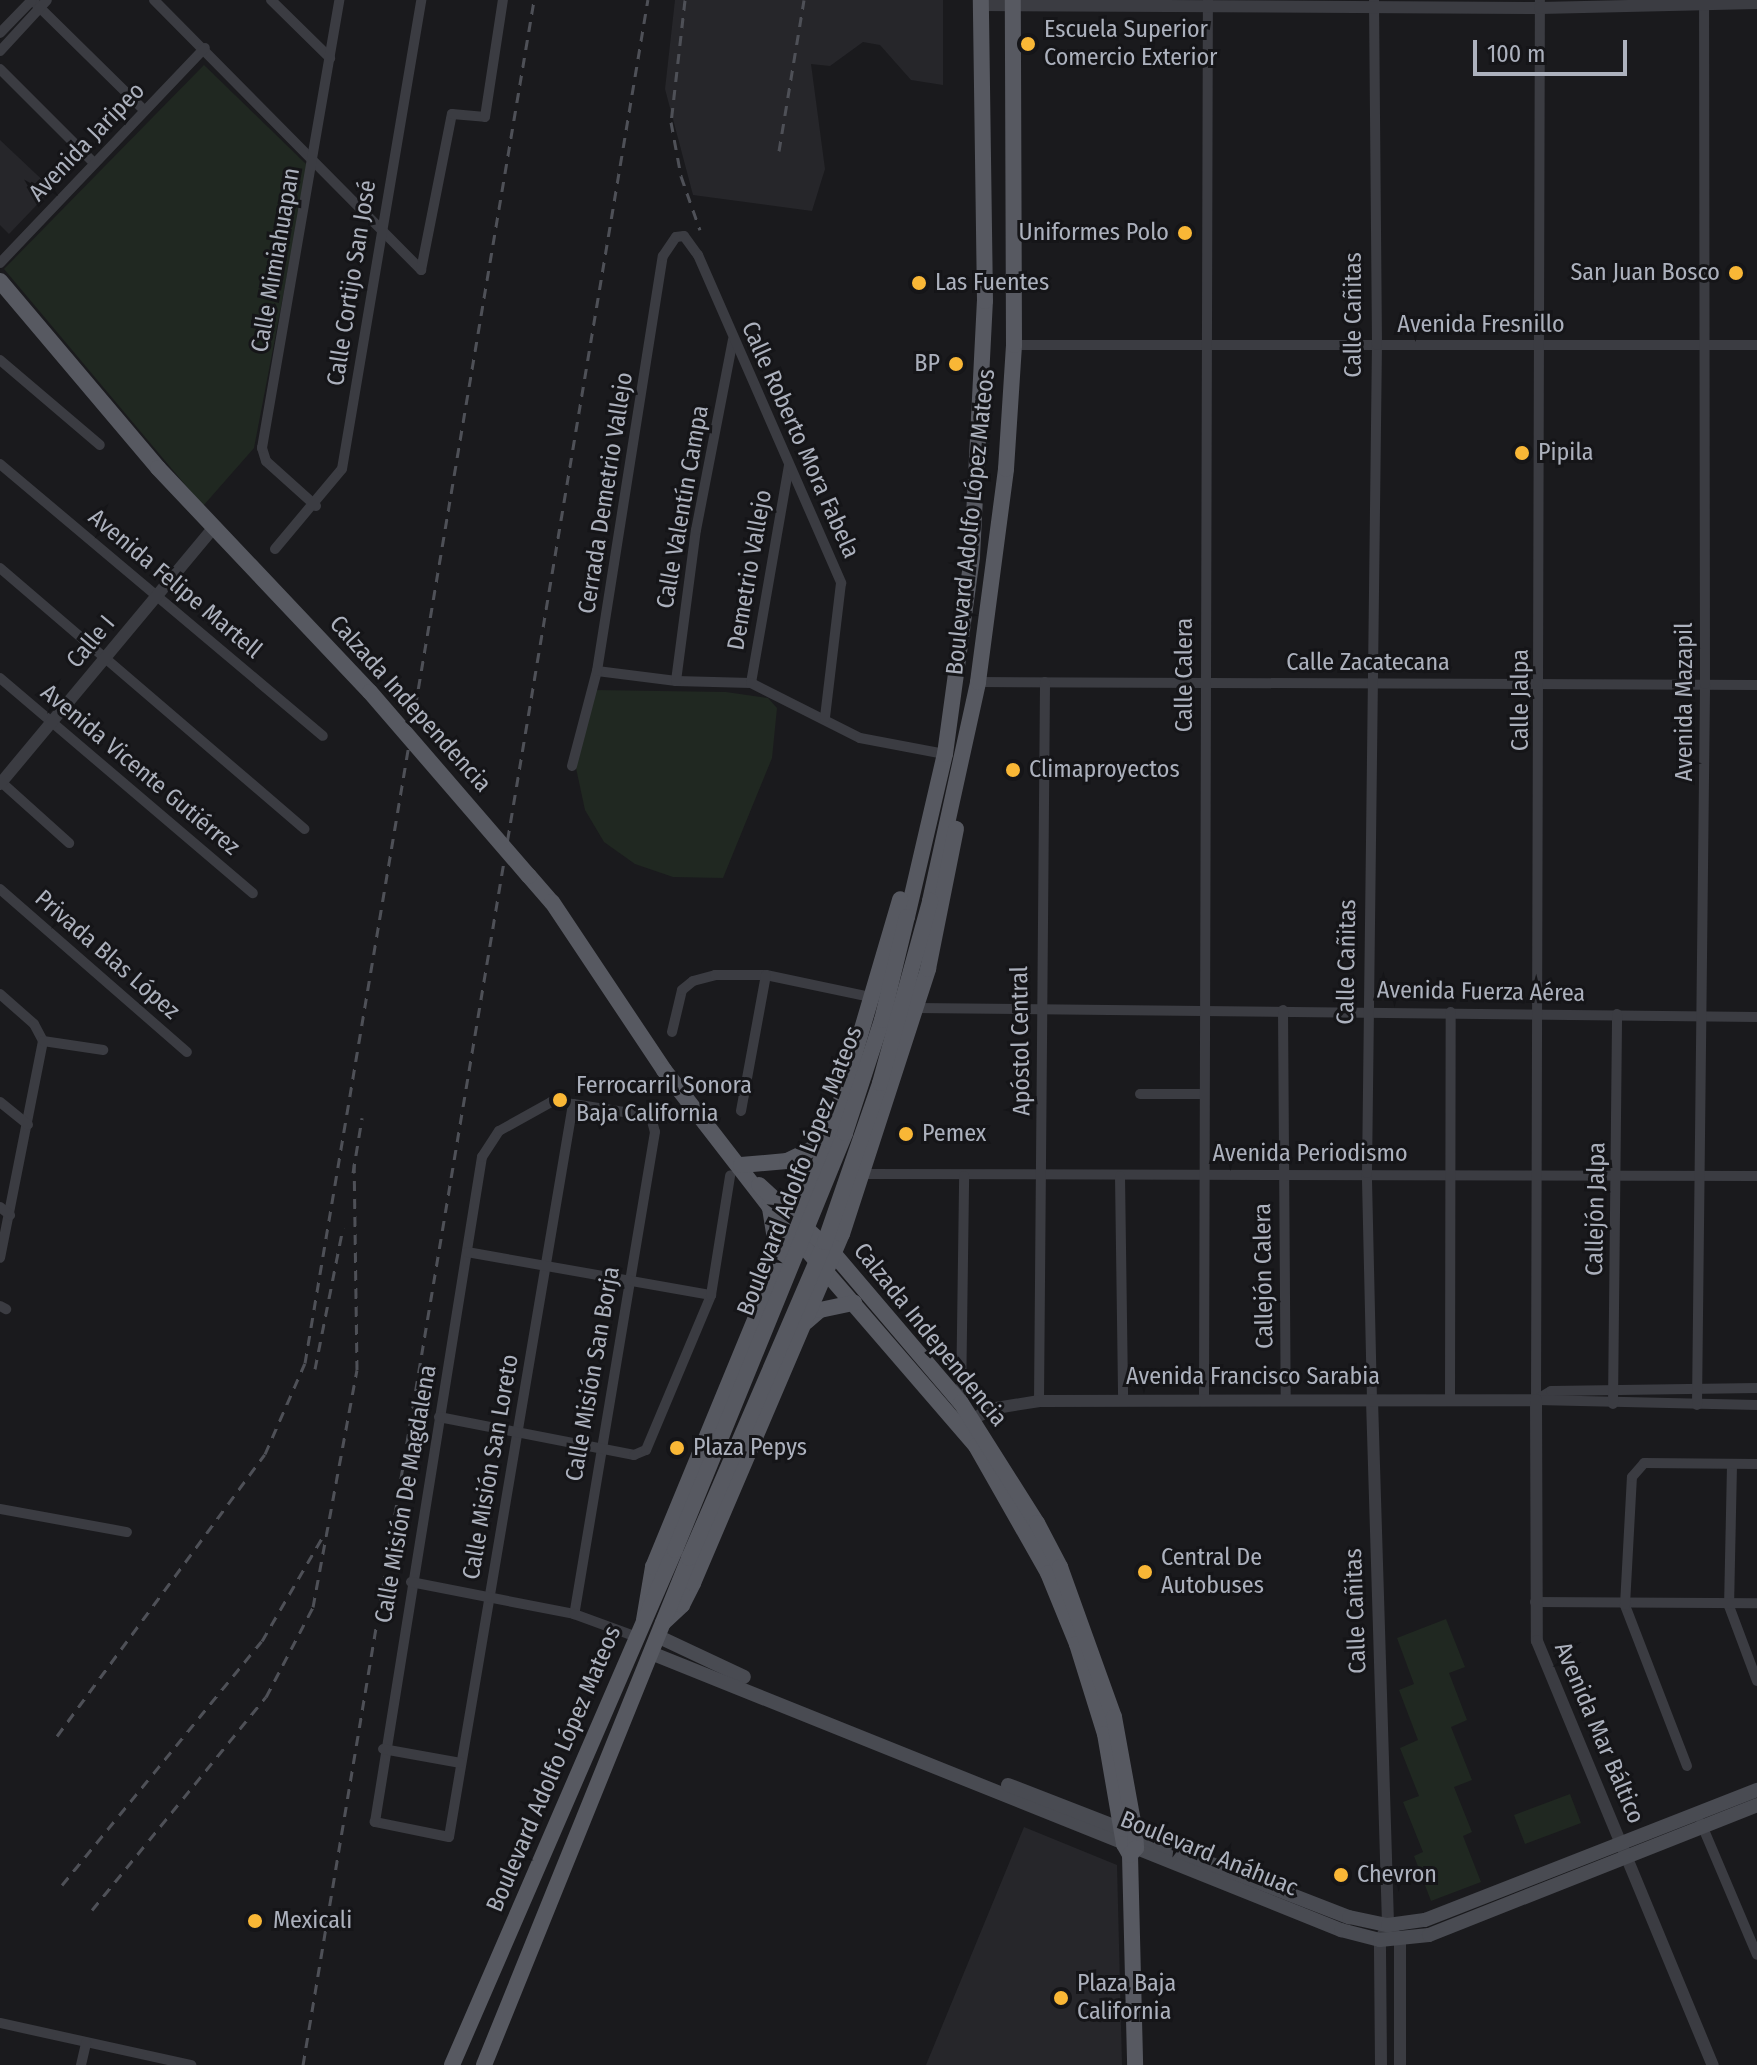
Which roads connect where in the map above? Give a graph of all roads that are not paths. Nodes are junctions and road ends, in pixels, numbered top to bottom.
1 (154, 0) edge
2 (271, 0) edge
3 (339, 0) edge
4 (421, 0) edge
5 (503, 0) edge
6 (38, 2) edge
7 (980, 2) edge
8 (1013, 2) edge
9 (1704, 2) edge
10 (1208, 3) edge
11 (1374, 3) edge
12 (1757, 3) edge
13 (1540, 4) edge
14 (0, 33) edge
15 (205, 48) junction
16 (0, 51) edge
17 (330, 58) junction
18 (0, 69) edge
19 (144, 110) junction
20 (315, 158) junction
21 (94, 163) junction
22 (382, 227) junction
23 (684, 236) joint
24 (0, 263) edge
25 (0, 281) edge
26 (733, 340) junction
27 (1541, 344) junction
28 (1014, 345) junction
29 (1206, 345) junction
30 (1377, 345) junction
31 (1704, 345) junction
32 (1757, 345) edge
33 (0, 360) edge
34 (100, 445) dead end
35 (789, 463) junction
36 (0, 464) edge
37 (316, 506) junction
38 (214, 527) junction
39 (275, 549) dead end
40 (0, 568) edge
41 (158, 595) junction
42 (106, 658) junction
43 (597, 671) junction
44 (0, 678) edge
45 (676, 681) junction
46 (978, 682) junction
47 (1045, 682) junction
48 (751, 683) junction
49 (1206, 683) junction
50 (1374, 683) junction
51 (1541, 684) junction
52 (1705, 684) junction
53 (1757, 685) edge
54 (825, 718) junction
55 (52, 722) junction
56 (323, 736) dead end
57 (945, 754) junction
58 (572, 766) dead end
59 (0, 782) edge
60 (960, 784) junction
61 (936, 800) junction
62 (304, 829) dead end
63 (69, 843) dead end
64 (0, 889) edge
65 (253, 893) dead end
66 (766, 975) junction
67 (0, 994) edge
68 (875, 998) junction
69 (916, 1008) junction
70 (1203, 1010) junction
71 (1283, 1010) junction
72 (1369, 1010) junction
73 (1039, 1011) junction
74 (1451, 1012) junction
75 (1538, 1014) junction
76 (1617, 1014) junction
77 (1701, 1016) junction
78 (1757, 1017) edge
79 (672, 1032) dead end
80 (43, 1041) junction
81 (103, 1050) dead end
82 (187, 1052) dead end
83 (1140, 1094) dead end
84 (1203, 1094) junction
85 (0, 1102) edge
86 (573, 1104) junction
87 (741, 1111) dead end
88 (28, 1125) junction
89 (655, 1141) joint
90 (829, 1141) junction
91 (736, 1170) junction
92 (1367, 1173) junction
93 (1448, 1173) junction
94 (863, 1174) junction
95 (1201, 1175) junction
96 (1617, 1175) junction
97 (1697, 1175) junction
98 (964, 1176) junction
99 (1043, 1176) junction
100 (1120, 1176) junction
101 (1284, 1176) junction
102 (1534, 1176) junction
103 (1757, 1176) edge
104 (756, 1183) junction
105 (769, 1206) junction
106 (0, 1207) edge
107 (10, 1215) junction
108 (795, 1225) junction
109 (842, 1234) junction
110 (467, 1252) junction
111 (834, 1254) junction
112 (0, 1258) edge
113 (780, 1266) junction
114 (546, 1267) junction
115 (826, 1273) junction
116 (628, 1282) junction
117 (859, 1284) junction
118 (711, 1295) junction
119 (854, 1303) junction
120 (804, 1323) junction
121 (1757, 1388) edge
122 (1697, 1389) junction
123 (1613, 1390) junction
124 (1123, 1398) junction
125 (1204, 1398) junction
126 (1286, 1398) junction
127 (1372, 1400) junction
128 (1450, 1400) junction
129 (1536, 1400) junction
130 (1039, 1401) junction
131 (961, 1403) junction
132 (1613, 1404) junction
133 (1697, 1405) junction
134 (1757, 1405) edge
135 (439, 1417) junction
136 (972, 1419) junction
137 (518, 1432) junction
138 (601, 1447) junction
139 (1757, 1464) edge
140 (1732, 1465) junction
141 (0, 1509) edge
142 (127, 1532) dead end
143 (682, 1554) junction
144 (411, 1582) junction
145 (490, 1597) junction
146 (1535, 1602) junction
147 (1757, 1603) edge
148 (1625, 1605) junction
149 (1729, 1606) junction
150 (574, 1614) junction
151 (644, 1620) junction
152 (660, 1630) junction
153 (637, 1637) junction
154 (651, 1653) junction
155 (1757, 1681) edge
156 (383, 1749) junction
157 (461, 1763) junction
158 (1687, 1766) dead end
159 (1757, 1790) edge
160 (1757, 1805) edge
161 (1700, 1821) junction
162 (449, 1837) joint
163 (1129, 1842) junction
164 (1625, 1851) junction
165 (1388, 1925) junction
166 (1380, 1940) junction
167 (1400, 1941) junction
168 (1757, 1955) edge
169 (0, 2023) edge
170 (86, 2043) junction
171 (191, 2064) edge
172 (81, 2065) edge
173 (452, 2065) edge
174 (484, 2065) edge
175 (1135, 2065) edge
176 (1381, 2065) edge
177 (1400, 2065) edge
178 (1713, 2065) edge

1 - 15 street
2 - 17 street
3 - 17 street, Calle Mimiahuapan
4 - 22 street, Calle Cortijo San José
5 - 22 street
6 - 14 street
6 - 16 street
6 - 19 street
7 - 8 street
7 - 57 main road, Boulevard Adolfo López Mateos
8 - 10 street
8 - 28 main road, Boulevard Adolfo López Mateos
9 - 12 street
9 - 13 street
9 - 31 street, Avenida Mazapil
10 - 11 street
10 - 29 street, Calle Calera
11 - 13 street
11 - 30 street, Calle Cañitas
13 - 27 street, Calle Jalpa
15 - 19 street, Avenida Jaripeo
15 - 20 street
17 - 20 street, Calle Mimiahuapan
18 - 21 street
19 - 21 street, Avenida Jaripeo
20 - 22 street
20 - 37 street, Calle Mimiahuapan
21 - 24 street, Avenida Jaripeo
22 - 37 street, Calle Cortijo San José
23 - 26 street, Calle Roberto Mora Fabela
23 - 43 street, Cerrada Demetrio Vallejo
25 - 38 main road, Calzada Independencia
26 - 35 street, Calle Roberto Mora Fabela
26 - 45 street, Calle Valentín Campa
27 - 30 street, Avenida Fresnillo
27 - 31 street, Avenida Fresnillo
27 - 51 street, Calle Jalpa
28 - 29 street, Avenida Fresnillo
28 - 46 main road, Boulevard Adolfo López Mateos
29 - 30 street, Avenida Fresnillo
29 - 49 street, Calle Calera
30 - 50 street, Calle Cañitas
31 - 32 street, Avenida Fresnillo
31 - 52 street, Avenida Mazapil
33 - 34 street
35 - 48 street, Demetrio Vallejo
35 - 54 street, Calle Roberto Mora Fabela
36 - 41 street, Avenida Felipe Martell
37 - 39 street, Calle Cortijo San José
38 - 41 street, Calle I
38 - 91 main road, Calzada Independencia, bridge
40 - 42 street
41 - 42 street, Calle I
41 - 56 street, Avenida Felipe Martell
42 - 55 street, Calle I
42 - 62 street
43 - 45 street, Demetrio Vallejo
43 - 58 street, Cerrada Demetrio Vallejo
44 - 55 street, Avenida Vicente Gutiérrez
45 - 48 street, Demetrio Vallejo
46 - 47 street, Calle Zacatecana
46 - 60 main road, Boulevard Adolfo López Mateos
47 - 49 street, Calle Zacatecana
47 - 73 street, Apóstol Central
48 - 54 street, Demetrio Vallejo
49 - 50 street, Calle Zacatecana
49 - 70 street, Calle Calera
50 - 51 street, Calle Zacatecana
50 - 72 street, Calle Cañitas
51 - 52 street, Calle Zacatecana
51 - 75 street, Calle Jalpa
52 - 53 street, Calle Zacatecana
52 - 77 street, Avenida Mazapil
54 - 57 street, Demetrio Vallejo
55 - 59 street, Calle I
55 - 65 street, Avenida Vicente Gutiérrez
57 - 61 main road, Boulevard Adolfo López Mateos
59 - 63 street
60 - 69 main road
60 - 143 main road, Boulevard Adolfo López Mateos, bridge
61 - 68 main road
61 - 143 main road, Boulevard Adolfo López Mateos, bridge
64 - 82 street, Privada Blas López
66 - 68 street
66 - 79 street
66 - 87 street
67 - 80 street
68 - 90 main road
69 - 73 street, Avenida Fuerza Aérea
69 - 94 main road
70 - 71 street, Avenida Fuerza Aérea
70 - 73 street, Avenida Fuerza Aérea
70 - 84 street, Calle Calera
71 - 72 street, Avenida Fuerza Aérea
71 - 101 street, Callejón Calera
72 - 74 street, Avenida Fuerza Aérea
72 - 92 street, Calle Cañitas
73 - 99 street, Apóstol Central
74 - 75 street, Avenida Fuerza Aérea
74 - 93 street
75 - 76 street, Avenida Fuerza Aérea
75 - 102 street, Calle Jalpa
76 - 77 street, Avenida Fuerza Aérea
76 - 96 street, Callejón Jalpa
77 - 78 street, Avenida Fuerza Aérea
77 - 97 street, Avenida Mazapil
80 - 81 street
80 - 88 street
83 - 84 street
84 - 95 street, Calle Calera
85 - 88 street
86 - 89 street, Calle Misión De Magdalena
86 - 110 street, Calle Misión De Magdalena
86 - 114 street, Calle Misión San Loreto
88 - 107 street
89 - 116 street, Calle Misión San Borja
90 - 91 main road
90 - 108 main road
91 - 104 main road, Calzada Independencia
91 - 118 street
92 - 93 street, Avenida Periodismo
92 - 101 street, Avenida Periodismo
92 - 127 street, Calle Cañitas
93 - 102 street, Avenida Periodismo
93 - 128 street
94 - 98 street, Avenida Periodismo
94 - 109 main road
95 - 100 street, Avenida Periodismo
95 - 101 street, Avenida Periodismo
95 - 125 street, Calle Calera
96 - 97 street, Avenida Periodismo
96 - 102 street, Avenida Periodismo
96 - 123 street, Callejón Jalpa
97 - 103 street, Avenida Periodismo
97 - 122 street, Avenida Mazapil
98 - 99 street, Avenida Periodismo
98 - 131 street
99 - 100 street, Avenida Periodismo
99 - 130 street, Apóstol Central
100 - 124 street
101 - 126 street, Callejón Calera
102 - 129 street, Calle Jalpa
104 - 105 main road, Calzada Independencia
104 - 108 main road, Calzada Independencia
105 - 108 main road, Calzada Independencia
105 - 113 main road
106 - 107 street
107 - 112 street
108 - 111 main road, Calzada Independencia
108 - 113 main road
108 - 115 main road, Calzada Independencia
109 - 111 main road
109 - 117 main road
110 - 114 street
110 - 135 street, Calle Misión De Magdalena
111 - 115 main road
111 - 117 main road, Calzada Independencia
113 - 151 main road
114 - 116 street
114 - 137 street, Calle Misión San Loreto
115 - 119 main road, Calzada Independencia
115 - 120 main road
116 - 118 street
116 - 138 street, Calle Misión San Borja
117 - 131 main road, Calzada Independencia
118 - 138 street
119 - 120 main road
119 - 163 main road, Calzada Independencia
120 - 152 main road
121 - 122 street, Avenida Francisco Sarabia
122 - 123 street, Avenida Francisco Sarabia
122 - 133 street, Avenida Mazapil
123 - 129 street, Avenida Francisco Sarabia
123 - 132 street, Callejón Jalpa
124 - 125 street, Avenida Francisco Sarabia
124 - 130 street, Avenida Francisco Sarabia
125 - 126 street, Avenida Francisco Sarabia
126 - 127 street, Avenida Francisco Sarabia
127 - 128 street, Avenida Francisco Sarabia
127 - 165 street, Calle Cañitas
128 - 129 street, Avenida Francisco Sarabia
129 - 132 street, Avenida Francisco Sarabia
129 - 146 street, Avenida Mar Báltico
130 - 136 street, Avenida Francisco Sarabia
131 - 136 main road, Calzada Independencia
132 - 133 street, Avenida Francisco Sarabia
133 - 134 street, Avenida Francisco Sarabia
135 - 137 street
135 - 144 street, Calle Misión De Magdalena
136 - 163 main road, Calzada Independencia
137 - 138 street
137 - 145 street, Calle Misión San Loreto
138 - 150 street, Calle Misión San Borja
139 - 140 street
140 - 148 street
140 - 149 street
141 - 142 street
143 - 151 main road, Boulevard Adolfo López Mateos
143 - 152 main road, Boulevard Adolfo López Mateos
144 - 145 street
144 - 156 street, Calle Misión De Magdalena
145 - 150 street
145 - 157 street, Calle Misión San Loreto
146 - 148 street
146 - 164 street, Avenida Mar Báltico
147 - 149 street
148 - 149 street
148 - 158 street
149 - 155 street
150 - 153 street
151 - 153 main road, Boulevard Adolfo López Mateos
152 - 154 main road, Boulevard Adolfo López Mateos
152 - 163 main road, Boulevard Anáhuac
153 - 173 main road, Boulevard Adolfo López Mateos
154 - 163 main road, Boulevard Anáhuac
154 - 174 main road, Boulevard Adolfo López Mateos
156 - 157 street
156 - 162 street, Calle Misión De Magdalena
157 - 162 street, Calle Misión San Loreto
159 - 161 main road, Boulevard Anáhuac
160 - 161 main road, Boulevard Anáhuac
161 - 164 main road, Boulevard Anáhuac
161 - 168 street
163 - 165 main road, Boulevard Anáhuac
163 - 166 main road, Boulevard Anáhuac
163 - 175 main road, Calzada Independencia
164 - 165 main road, Boulevard Anáhuac
164 - 167 main road, Boulevard Anáhuac
164 - 178 street, Avenida Mar Báltico
165 - 166 street
165 - 167 street
166 - 167 main road, Boulevard Anáhuac
166 - 176 street
167 - 177 street
169 - 170 street
170 - 171 street
170 - 172 street

